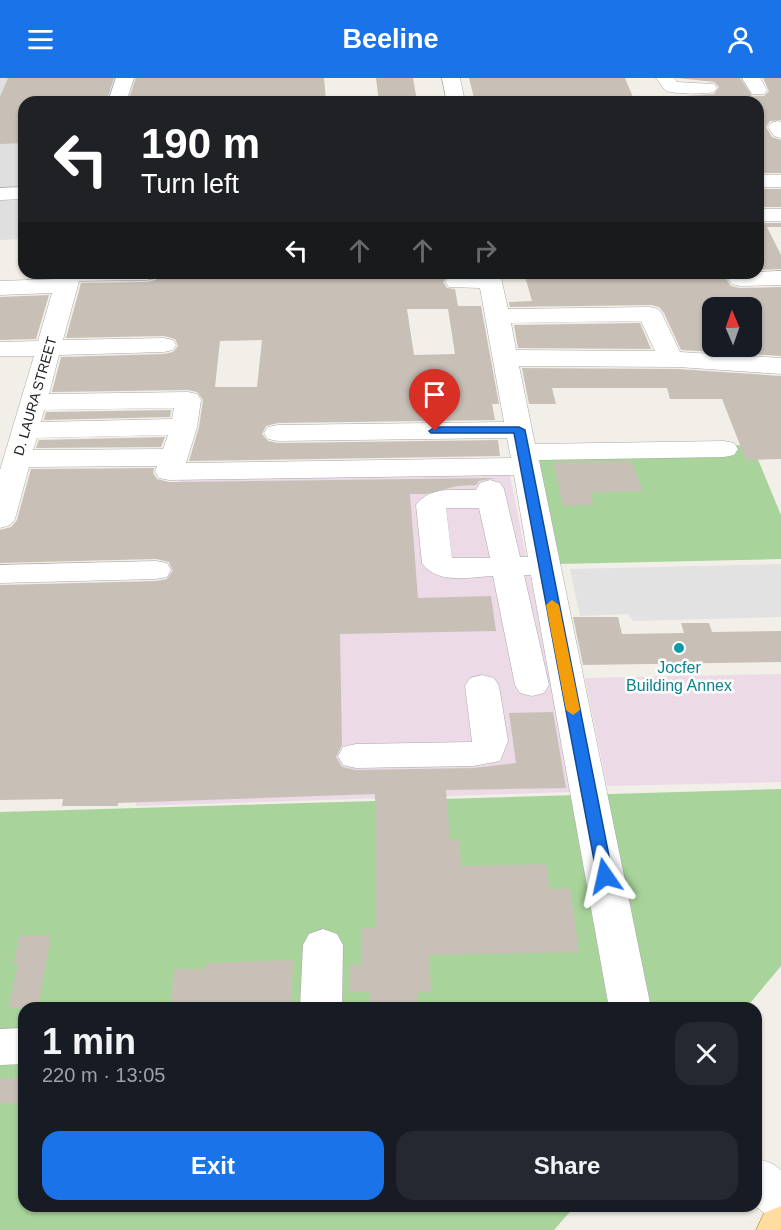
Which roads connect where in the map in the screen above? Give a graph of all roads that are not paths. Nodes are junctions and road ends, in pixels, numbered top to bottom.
1 (125, 78) edge
2 (451, 78) edge
3 (665, 78) edge
4 (708, 88) dead end
5 (119, 96) edge
6 (455, 96) edge
7 (781, 181) edge
8 (764, 182) edge
9 (18, 193) edge
10 (0, 194) edge
11 (764, 215) edge
12 (781, 215) edge
13 (764, 278) edge
14 (781, 278) edge
15 (61, 279) edge
16 (68, 279) edge
17 (477, 279) edge
18 (490, 279) edge
19 (457, 282) dead end
20 (0, 288) edge
21 (601, 314) junction
22 (497, 316) junction
23 (164, 345) dead end
24 (49, 348) junction
25 (0, 349) edge
26 (670, 357) junction
27 (505, 358) junction
28 (614, 358) junction
29 (781, 366) edge
30 (33, 402) junction
31 (184, 427) junction
32 (25, 430) junction
33 (278, 433) dead end
34 (724, 449) dead end
35 (523, 450) junction
36 (17, 459) junction
37 (171, 464) junction
38 (0, 519) edge
39 (545, 565) junction
40 (506, 566) junction
41 (156, 570) dead end
42 (0, 574) edge
43 (532, 685) dead end
44 (482, 686) dead end
45 (356, 756) dead end
46 (323, 945) dead end
47 (321, 1002) edge
48 (629, 1002) edge
49 (18, 1046) edge
50 (0, 1047) edge
51 (762, 1184) edge
52 (781, 1198) edge

1 - 5 street
2 - 6 street
3 - 4 street
7 - 8 street
9 - 10 street
11 - 12 street
13 - 14 street
15 - 20 street
16 - 24 street, D. LAURA STREET
17 - 19 street
18 - 22 street
21 - 22 street
21 - 26 street
21 - 28 street
22 - 27 street
23 - 24 street
24 - 25 street
24 - 30 street, D. LAURA STREET
26 - 28 street
26 - 29 street
27 - 28 street
27 - 35 street
30 - 31 street
30 - 32 street, D. LAURA STREET
31 - 32 street
31 - 37 street
32 - 36 street, D. LAURA STREET
33 - 35 street
34 - 35 street
35 - 37 street
35 - 39 street
36 - 37 street
36 - 38 street, D. LAURA STREET
39 - 40 street
39 - 48 street
40 - 40 street
40 - 43 street
41 - 42 street
44 - 45 street
46 - 47 street
49 - 50 street
51 - 52 street

